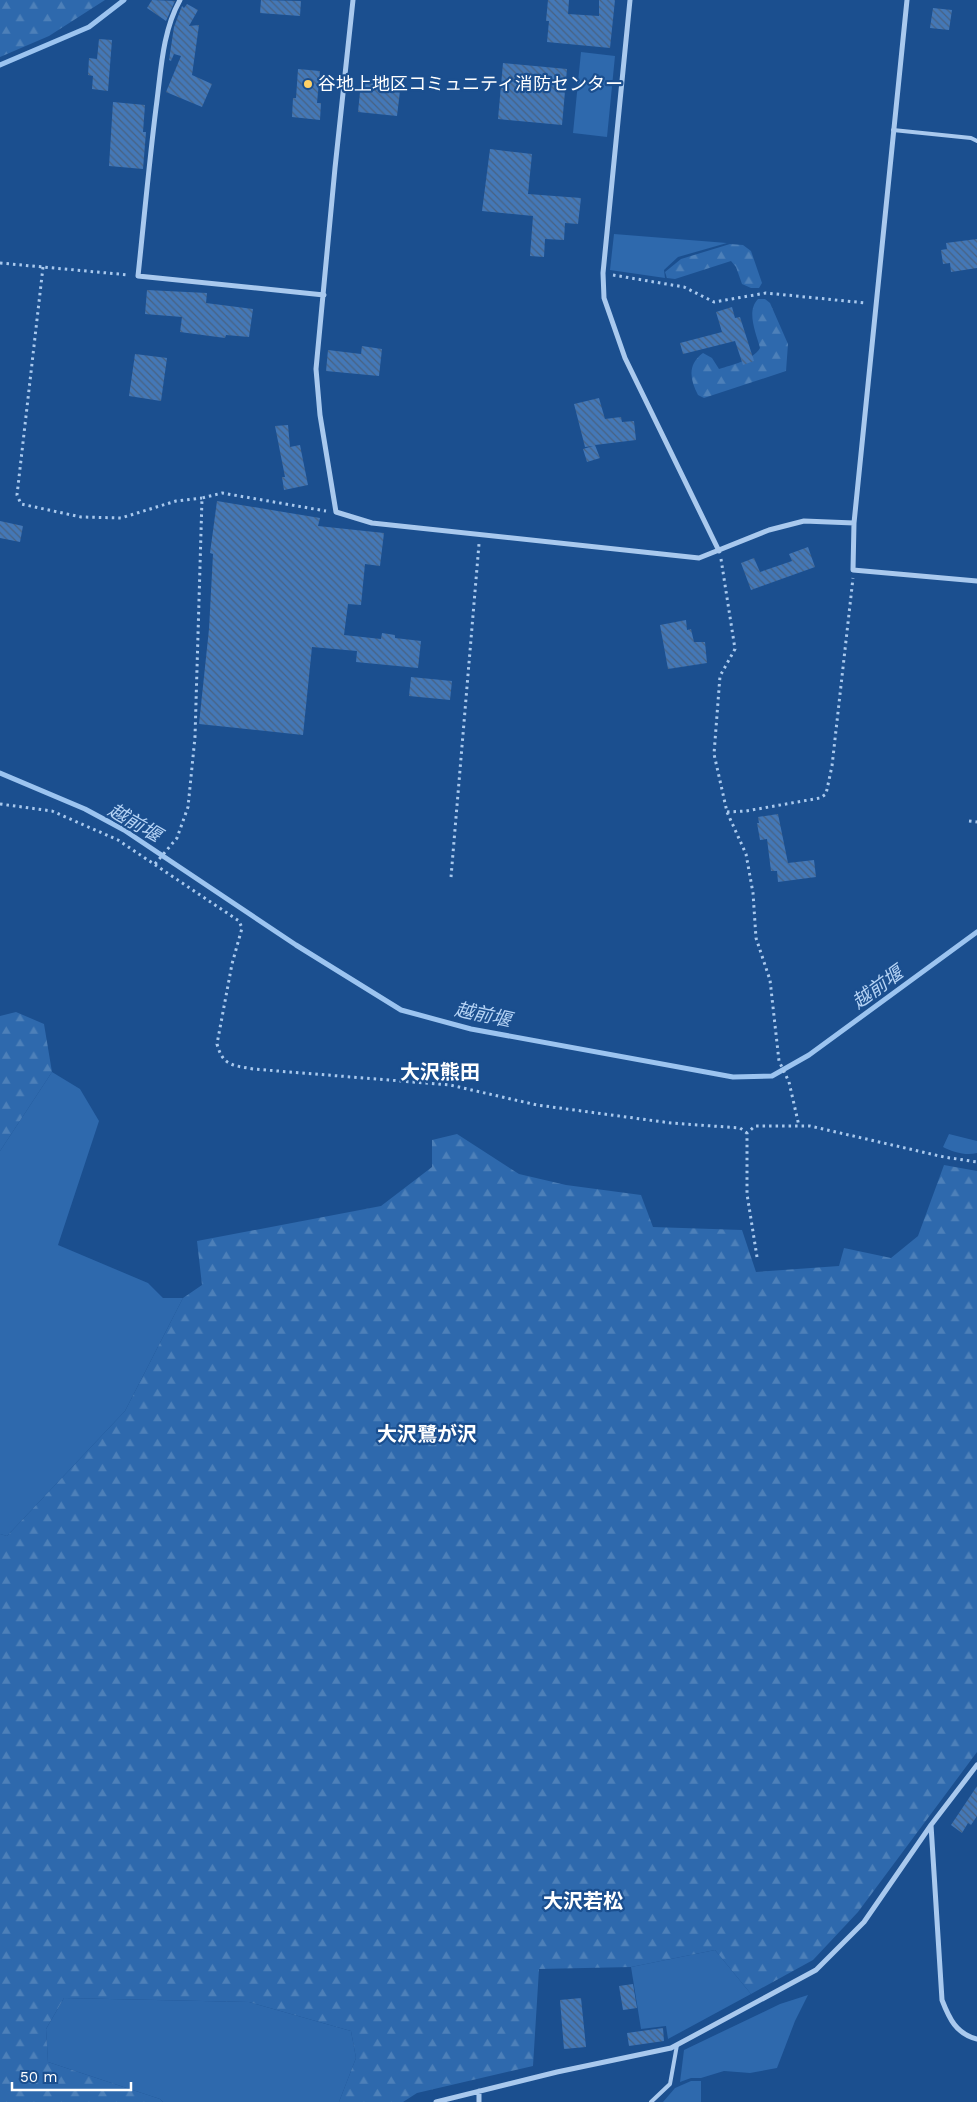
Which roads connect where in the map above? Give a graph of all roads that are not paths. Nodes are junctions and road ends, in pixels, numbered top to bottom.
1 (180, 0) edge
2 (353, 0) edge
3 (630, 0) edge
4 (907, 0) edge
5 (893, 130) junction
6 (977, 140) edge
7 (324, 294) junction
8 (854, 523) junction
9 (719, 551) junction
10 (977, 581) edge
11 (977, 1765) edge
12 (931, 1825) junction
13 (977, 2039) edge
14 (677, 2045) junction
15 (479, 2091) junction
16 (436, 2102) edge
17 (479, 2102) edge
18 (651, 2102) edge

1 - 7 street
2 - 7 street
3 - 9 street
4 - 5 street
5 - 6 lane
5 - 8 street
7 - 9 street
8 - 9 street
8 - 10 street
11 - 12 street
12 - 13 street
12 - 14 street
14 - 15 street
14 - 18 lane
15 - 16 street
15 - 17 street

